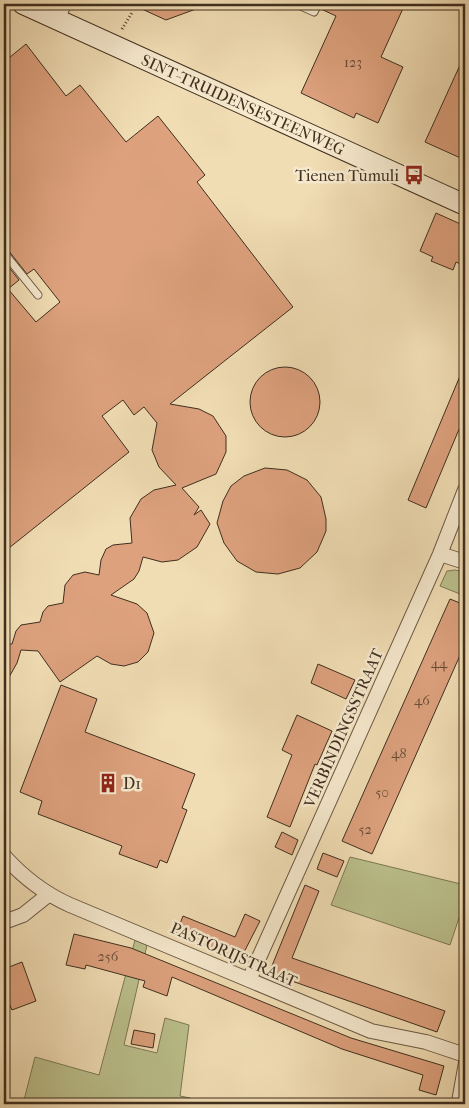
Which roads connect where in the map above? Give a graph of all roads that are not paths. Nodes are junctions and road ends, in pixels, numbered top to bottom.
1 (23, 4) edge
2 (296, 4) edge
3 (318, 4) edge
4 (64, 12) edge
5 (465, 205) edge
6 (4, 253) edge
7 (38, 295) dead end
8 (465, 490) edge
9 (440, 554) junction
10 (465, 562) edge
11 (4, 856) edge
12 (48, 895) junction
13 (4, 922) edge
14 (249, 980) junction
15 (465, 1055) edge
16 (455, 1104) edge

1 - 4 main road, SINT-TRUIDENSESTEENWEG
2 - 3 lane
4 - 5 main road, SINT-TRUIDENSESTEENWEG
6 - 7 lane
8 - 9 street, VERBINDINGSSTRAAT
9 - 10 street
9 - 14 street, VERBINDINGSSTRAAT
11 - 12 street, PASTORIJSTRAAT
12 - 13 street
12 - 14 street, PASTORIJSTRAAT
14 - 15 street, PASTORIJSTRAAT
15 - 16 lane

